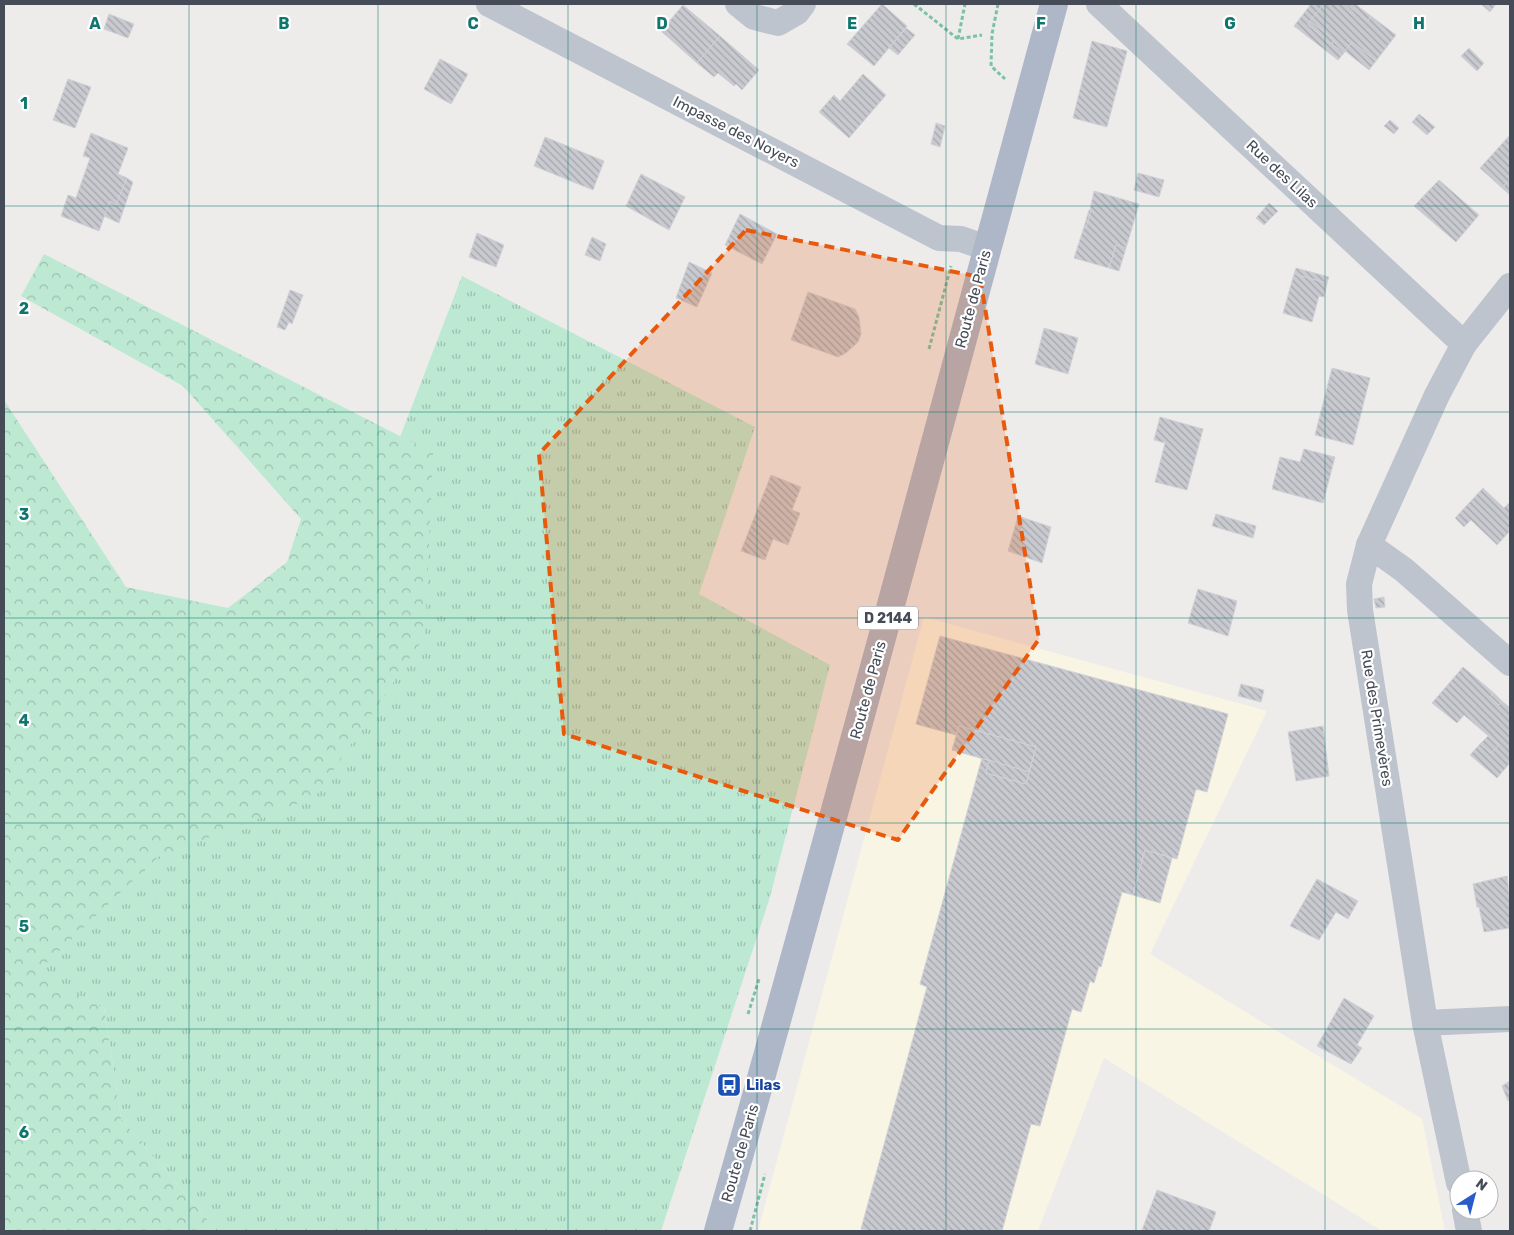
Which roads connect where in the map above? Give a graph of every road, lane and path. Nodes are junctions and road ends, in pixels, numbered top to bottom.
1 (489, 4) edge
2 (738, 4) edge
3 (803, 4) edge
4 (914, 4) edge
5 (965, 4) edge
6 (1054, 4) edge
7 (1099, 4) edge
8 (982, 35) dead end
9 (958, 39) junction
10 (986, 248) junction
11 (1510, 286) edge
12 (1464, 344) junction
13 (1368, 545) junction
14 (1510, 663) edge
15 (1510, 1019) edge
16 (1425, 1023) junction
17 (1456, 1170) edge
18 (718, 1231) edge

1 - 10 street, Impasse des Noyers
2 - 3 street
4 - 9 path
5 - 9 path
6 - 10 main road, Route de Paris / D 2144
7 - 12 street, Rue des Lilas
8 - 9 path
10 - 18 main road, Route de Paris / D 2144
11 - 12 street, Rue des Primevères
12 - 13 street, Rue des Primevères
13 - 14 street
13 - 16 street, Rue des Primevères
15 - 16 street
16 - 17 street, Rue des Primevères

